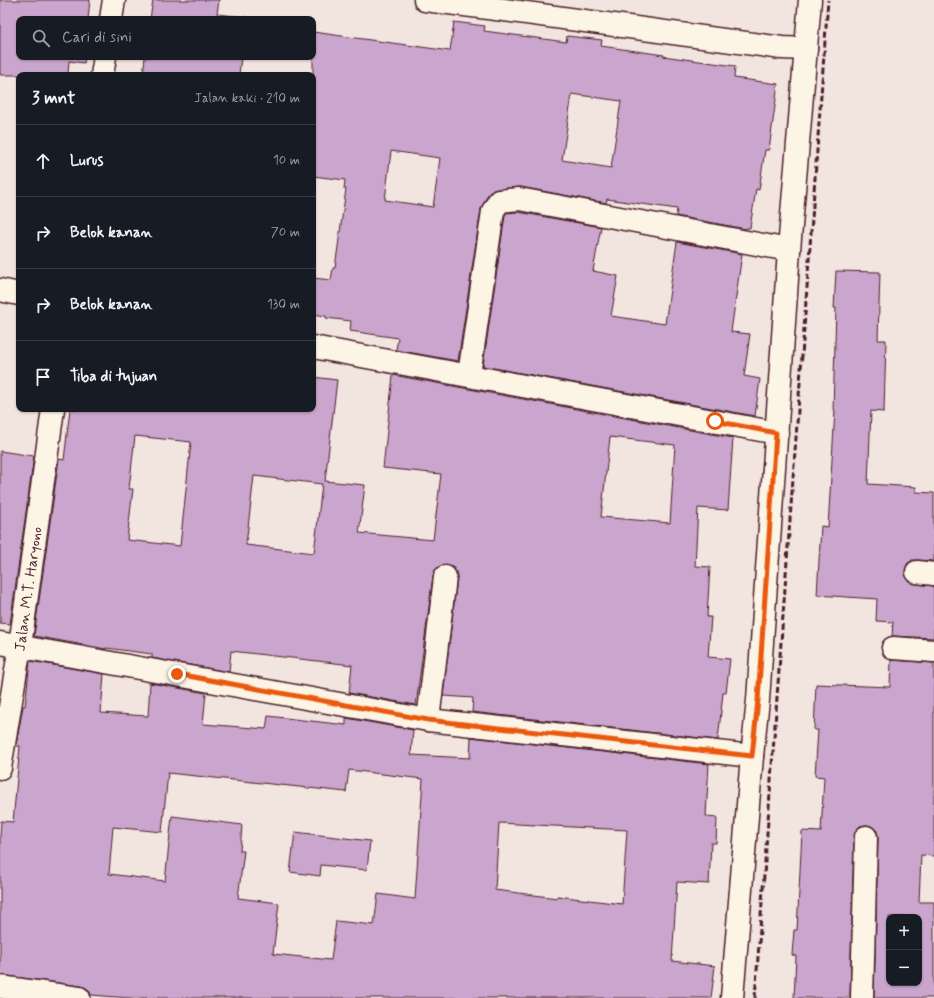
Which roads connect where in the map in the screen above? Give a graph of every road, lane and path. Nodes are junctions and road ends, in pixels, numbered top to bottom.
1 (114, 0) edge
2 (425, 0) edge
3 (810, 0) edge
4 (111, 16) edge
5 (806, 49) junction
6 (104, 60) edge
7 (102, 72) edge
8 (789, 250) junction
9 (0, 290) edge
10 (16, 293) edge
11 (316, 348) edge
12 (469, 375) junction
13 (51, 412) edge
14 (776, 433) junction
15 (445, 577) dead end
16 (10, 644) edge
17 (893, 648) dead end
18 (934, 651) edge
19 (428, 720) junction
20 (752, 756) junction
21 (0, 768) edge
22 (866, 837) dead end
23 (0, 987) edge
24 (79, 998) edge
25 (732, 998) edge
26 (862, 998) edge

1 - 4 street
2 - 5 street
3 - 5 street
5 - 8 street
6 - 7 street
8 - 12 street
8 - 14 street
9 - 10 street
11 - 12 street
12 - 14 street
13 - 16 street, Jalan M.T. Haryono
14 - 20 street
15 - 19 street
16 - 19 street
16 - 21 street, Jalan M.T. Haryono
17 - 18 street
19 - 20 street
20 - 25 street
22 - 26 street
23 - 24 street

